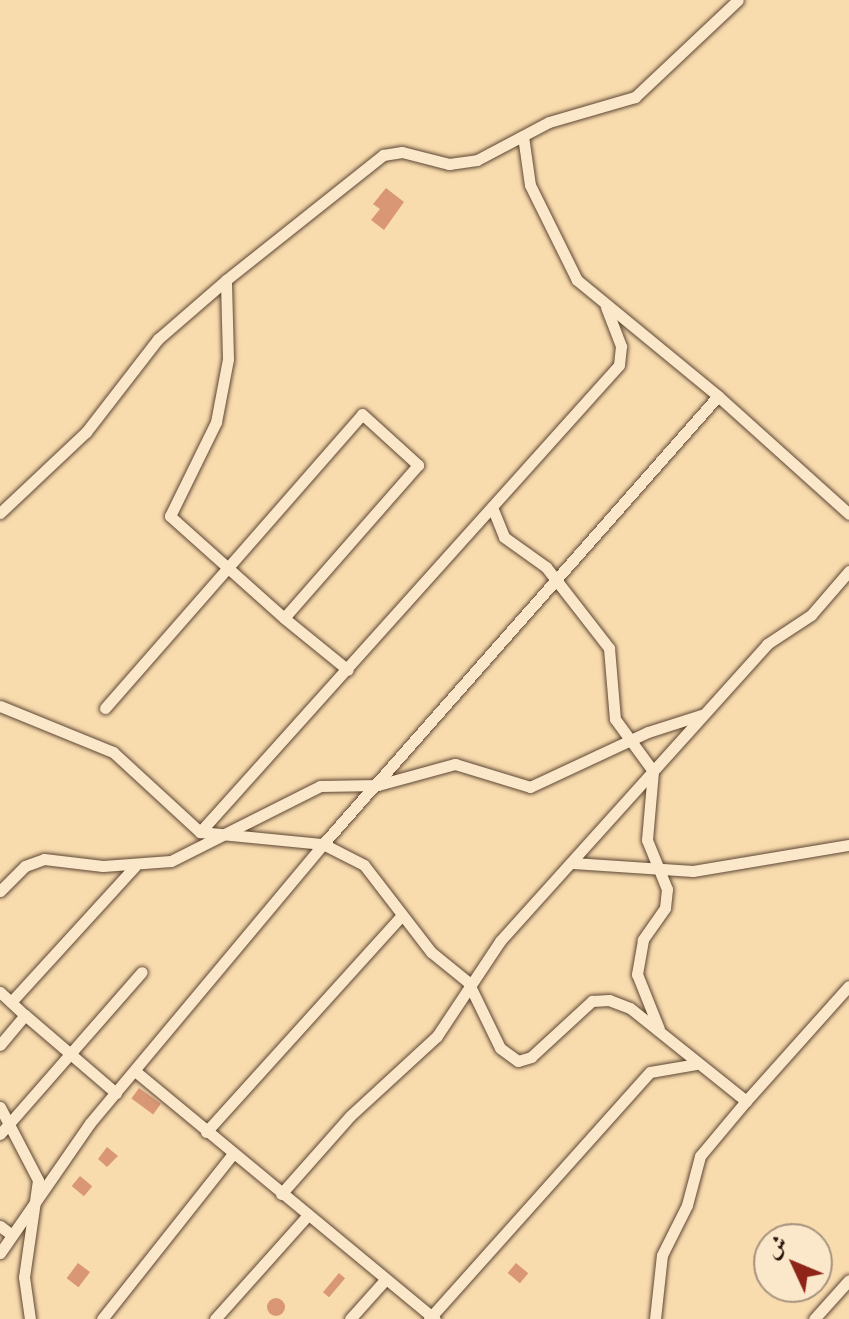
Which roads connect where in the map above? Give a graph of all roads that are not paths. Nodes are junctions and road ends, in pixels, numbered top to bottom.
1 (738, 0) edge
2 (523, 136) junction
3 (226, 280) junction
4 (606, 307) junction
5 (718, 396) junction
6 (492, 507) junction
7 (0, 513) edge
8 (849, 514) edge
9 (224, 568) junction
10 (849, 571) edge
11 (557, 581) junction
12 (284, 618) junction
13 (348, 670) junction
14 (0, 706) edge
15 (105, 708) dead end
16 (702, 715) junction
17 (631, 741) junction
18 (653, 771) junction
19 (378, 785) junction
20 (200, 832) junction
21 (223, 837) junction
22 (323, 844) junction
23 (849, 845) edge
24 (573, 863) junction
25 (135, 866) junction
26 (661, 871) junction
27 (0, 891) edge
28 (400, 917) junction
29 (142, 972) dead end
30 (468, 982) junction
31 (849, 986) edge
32 (0, 992) edge
33 (11, 1002) junction
34 (25, 1015) junction
35 (661, 1033) junction
36 (0, 1045) edge
37 (70, 1054) junction
38 (697, 1064) junction
39 (135, 1071) junction
40 (116, 1093) junction
41 (746, 1101) junction
42 (0, 1107) edge
43 (11, 1122) junction
44 (206, 1132) junction
45 (0, 1134) edge
46 (232, 1155) junction
47 (281, 1194) junction
48 (37, 1195) junction
49 (308, 1215) junction
50 (0, 1226) edge
51 (12, 1235) junction
52 (0, 1253) edge
53 (385, 1280) junction
54 (849, 1280) edge
55 (432, 1318) edge
56 (30, 1319) edge
57 (102, 1319) edge
58 (215, 1319) edge
59 (350, 1319) edge
60 (655, 1319) edge
61 (814, 1319) edge

1 - 2 street
2 - 3 street
2 - 4 street
3 - 7 street
3 - 9 street
4 - 5 street
4 - 6 street
5 - 8 street
5 - 11 street
6 - 11 street
6 - 13 street
9 - 12 street
9 - 12 street
9 - 15 street
10 - 16 street
11 - 17 street
11 - 19 street
12 - 13 street
13 - 20 street
14 - 20 street
16 - 17 street
16 - 18 street
17 - 18 street
17 - 19 street
18 - 24 street
18 - 26 street
19 - 21 street
19 - 22 street
20 - 21 street
21 - 22 street
21 - 25 street
22 - 28 street
22 - 39 street
23 - 26 street
24 - 26 street
24 - 30 street
25 - 27 street
25 - 33 street
26 - 35 street
28 - 30 street
28 - 44 street
29 - 37 street
30 - 35 street
30 - 47 street
31 - 41 street
32 - 33 street
33 - 34 street
34 - 36 street
34 - 37 street
35 - 38 street
37 - 40 street
37 - 43 street
38 - 41 street
38 - 55 street
39 - 40 street
39 - 44 street
40 - 48 street
41 - 60 street
42 - 43 street
43 - 45 street
43 - 48 street
44 - 46 street
46 - 47 street
46 - 57 street
47 - 49 street
48 - 51 street
48 - 56 street
49 - 53 street
49 - 58 street
50 - 51 street
51 - 52 street
53 - 55 street
53 - 59 street
54 - 61 street

